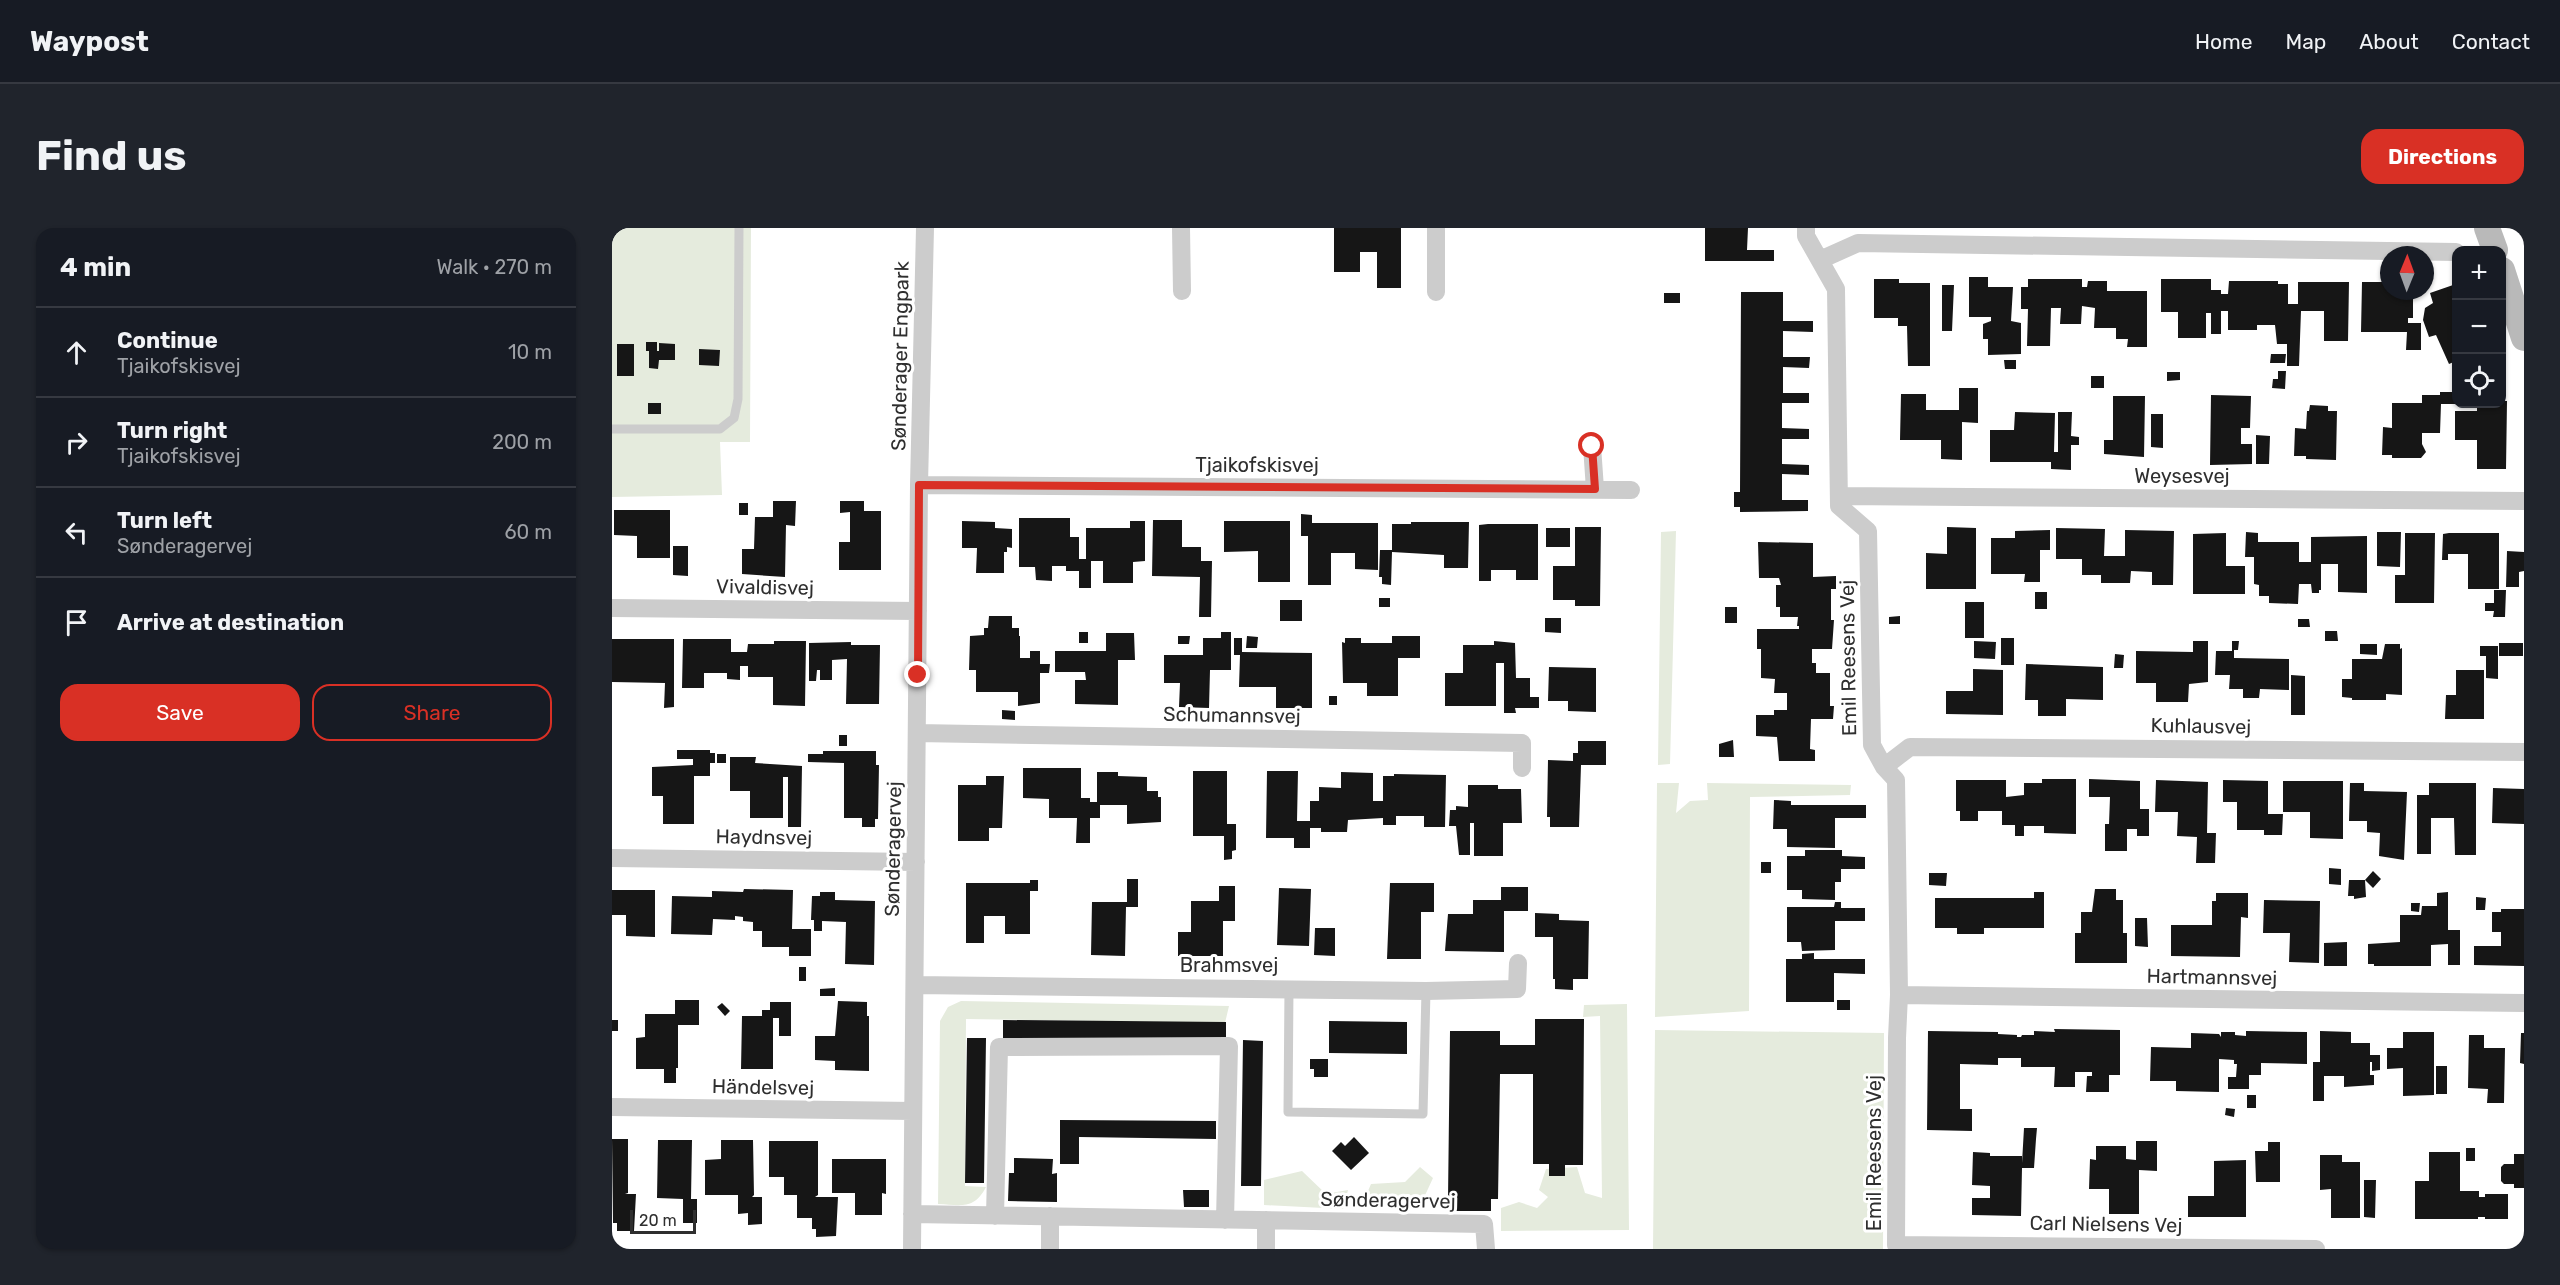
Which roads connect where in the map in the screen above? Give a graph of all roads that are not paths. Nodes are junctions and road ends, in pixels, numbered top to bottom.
1 (739, 228) edge
2 (925, 228) edge
3 (1181, 228) edge
4 (1436, 228) edge
5 (1806, 228) edge
6 (2487, 228) edge
7 (2494, 246) edge
8 (2452, 252) edge
9 (1820, 260) junction
10 (2506, 282) edge
11 (1182, 291) dead end
12 (1436, 292) dead end
13 (2524, 338) edge
14 (612, 429) edge
15 (1592, 446) dead end
16 (919, 485) junction
17 (1595, 489) junction
18 (1631, 490) dead end
19 (1839, 495) junction
20 (2524, 501) edge
21 (612, 608) edge
22 (918, 611) junction
23 (917, 733) junction
24 (2524, 752) edge
25 (1884, 767) junction
26 (1521, 768) dead end
27 (612, 858) edge
28 (916, 862) junction
29 (1518, 963) dead end
30 (915, 985) junction
31 (1289, 988) junction
32 (1426, 991) junction
33 (1899, 995) junction
34 (2524, 1003) edge
35 (612, 1107) edge
36 (913, 1111) junction
37 (912, 1214) junction
38 (994, 1216) junction
39 (1050, 1216) junction
40 (1225, 1220) junction
41 (1266, 1220) junction
42 (1896, 1245) joint
43 (912, 1249) edge
44 (1050, 1249) edge
45 (1266, 1249) edge
46 (1486, 1249) edge
47 (2316, 1249) edge

1 - 14 lane
2 - 16 street, Sønderager Engpark
3 - 11 street
4 - 12 street
5 - 9 street
6 - 7 street
8 - 9 street
9 - 19 street
10 - 13 street
15 - 17 street
16 - 17 street, Tjaikofskisvej
16 - 22 street, Sønderagervej
17 - 18 street, Tjaikofskisvej
19 - 20 street, Weysesvej
19 - 25 street, Emil Reesens Vej
21 - 22 street, Vivaldisvej
22 - 23 street, Sønderagervej
23 - 26 street, Schumannsvej
23 - 28 street, Sønderagervej
24 - 25 street, Kuhlausvej
25 - 33 street, Emil Reesens Vej
27 - 28 street, Haydnsvej
28 - 30 street, Sønderagervej
29 - 32 street, Brahmsvej
30 - 31 street, Brahmsvej
30 - 36 street, Sønderagervej
31 - 32 street, Brahmsvej
31 - 32 lane
33 - 34 street, Hartmannsvej
33 - 42 street, Emil Reesens Vej
35 - 36 street, Händelsvej
36 - 37 street, Sønderagervej
37 - 38 street, Sønderagervej
37 - 43 street, Sønderagervej
38 - 39 street, Sønderagervej
38 - 40 street
39 - 40 street, Sønderagervej
39 - 44 street
40 - 41 street, Sønderagervej
41 - 45 street
41 - 46 street, Sønderagervej
42 - 47 street, Carl Nielsens Vej

